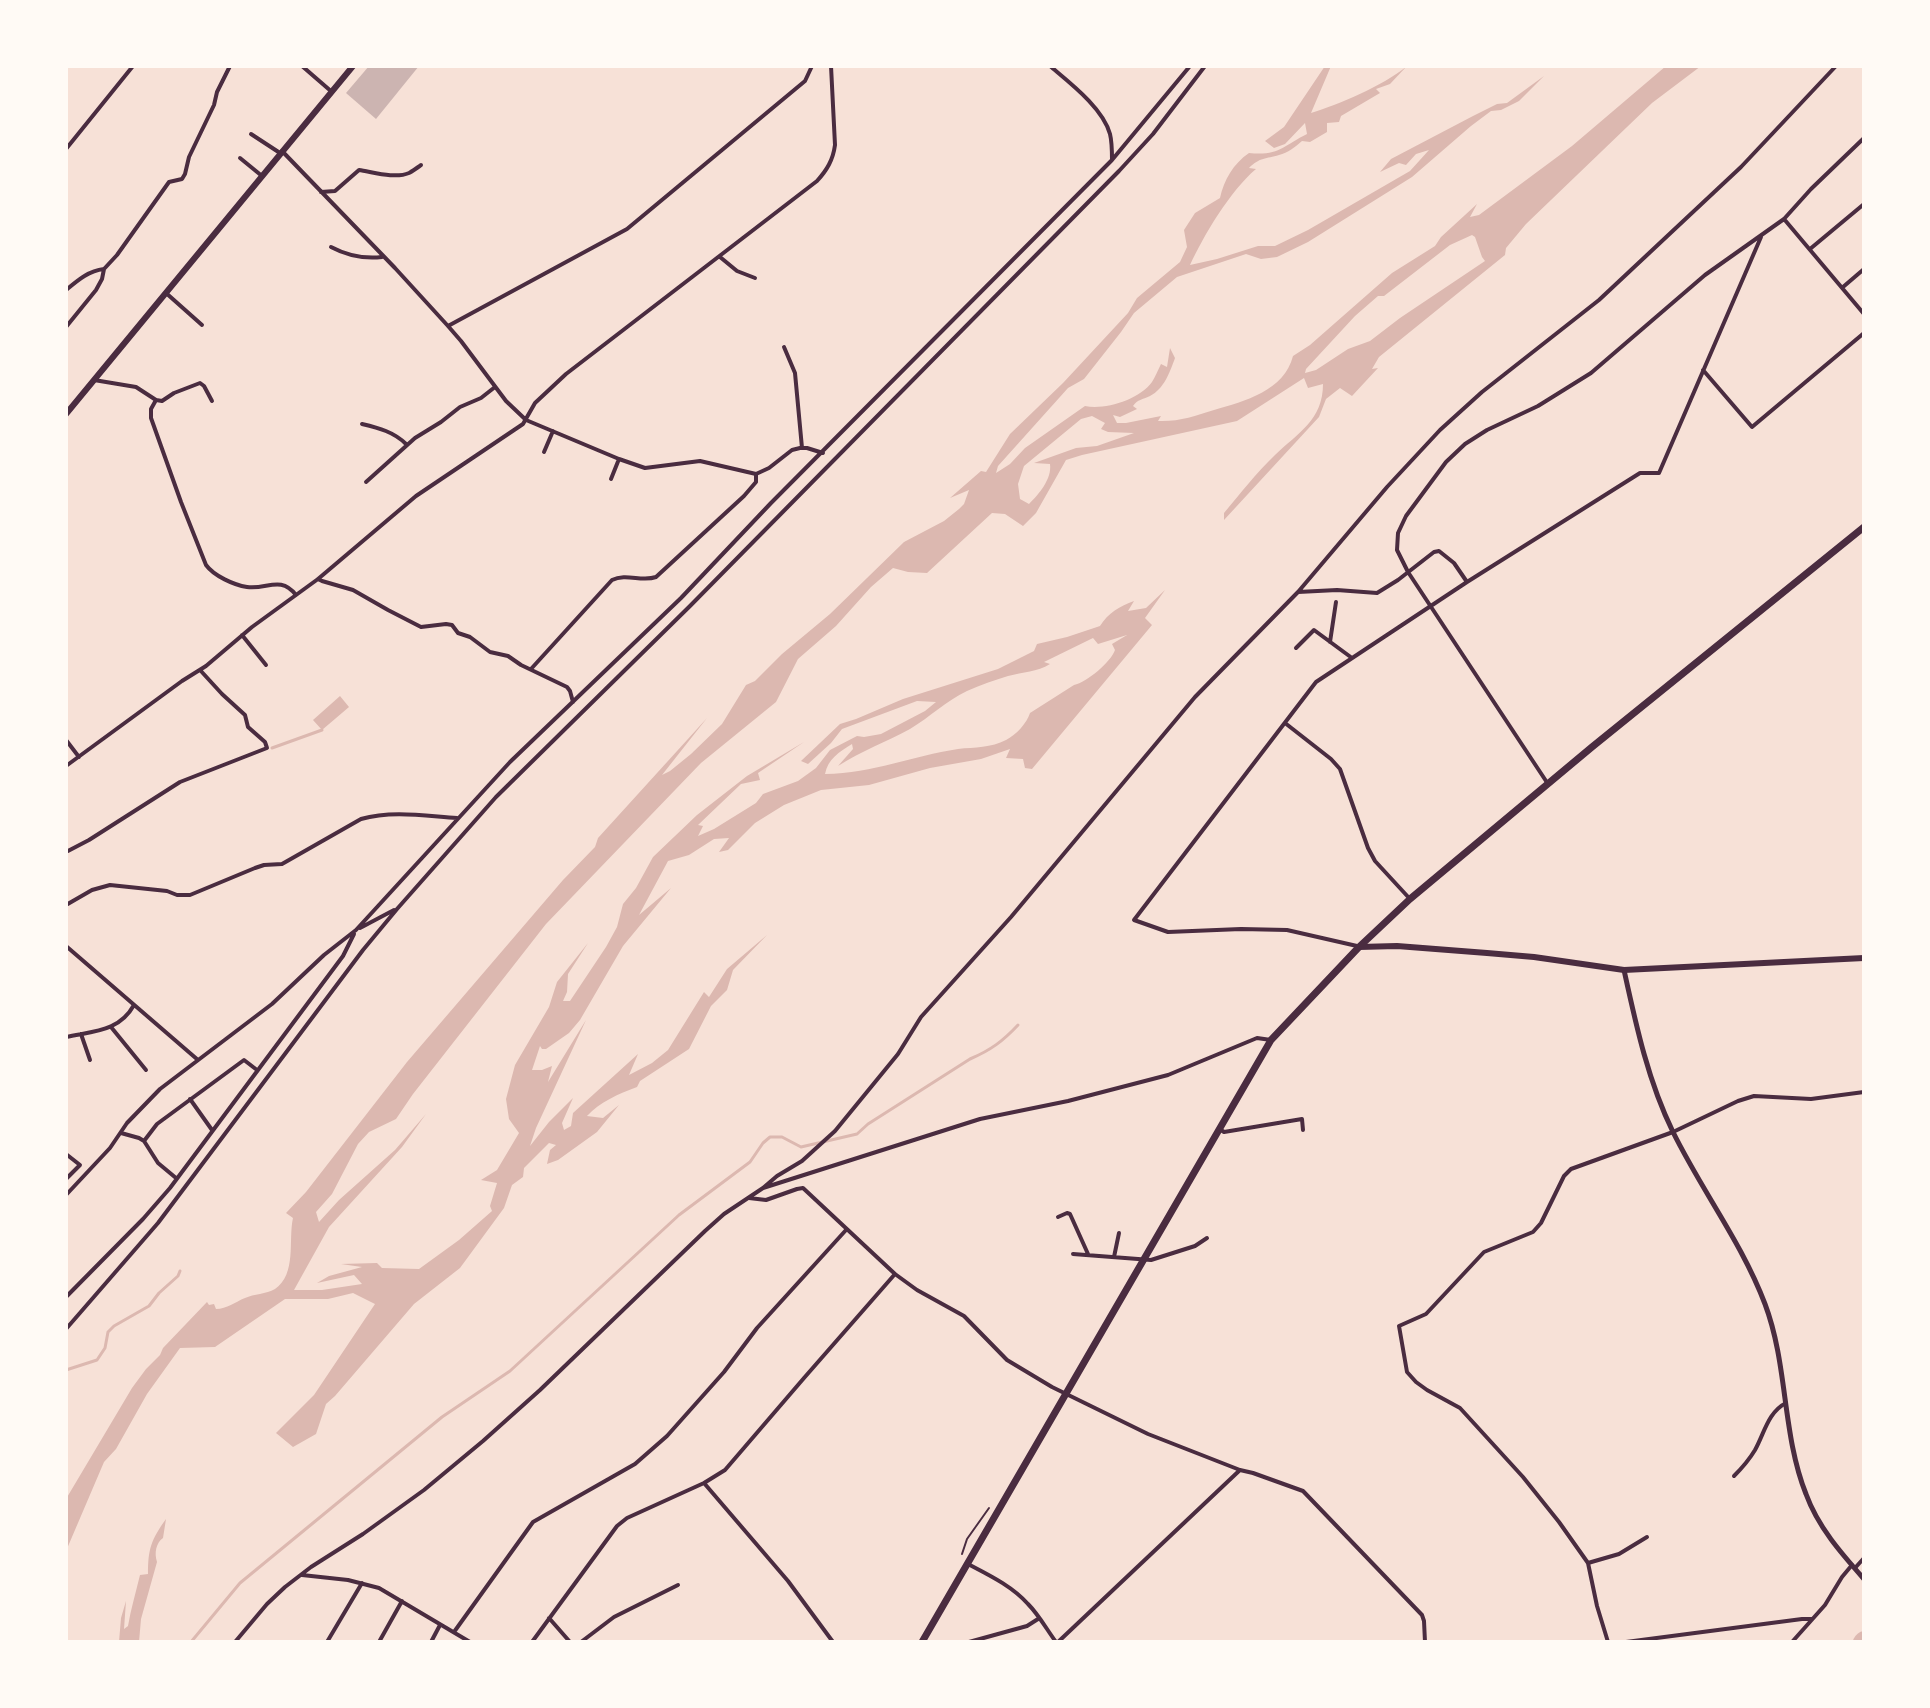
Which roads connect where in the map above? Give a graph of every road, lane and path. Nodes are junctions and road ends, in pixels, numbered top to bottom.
1 (133, 66) edge
2 (230, 66) edge
3 (302, 66) edge
4 (353, 66) edge
5 (812, 66) edge
6 (831, 66) edge
7 (1050, 66) edge
8 (1190, 66) edge
9 (1205, 66) edge
10 (1836, 66) edge
11 (332, 92) junction
12 (251, 134) dead end
13 (1864, 138) edge
14 (66, 149) edge
15 (281, 152) junction
16 (240, 158) dead end
17 (1112, 160) junction
18 (421, 165) dead end
19 (262, 176) junction
20 (321, 192) junction
21 (1864, 204) edge
22 (1784, 219) junction
23 (1761, 237) junction
24 (331, 247) dead end
25 (1810, 249) junction
26 (383, 256) junction
27 (719, 256) junction
28 (104, 269) junction
29 (1864, 269) edge
30 (755, 278) dead end
31 (1843, 287) junction
32 (66, 290) edge
33 (166, 293) junction
34 (1864, 314) edge
35 (202, 325) dead end
36 (448, 326) junction
37 (66, 327) edge
38 (1864, 333) edge
39 (784, 347) dead end
40 (1703, 370) junction
41 (94, 380) junction
42 (496, 387) junction
43 (156, 400) junction
44 (212, 401) dead end
45 (66, 414) edge
46 (526, 420) junction
47 (362, 424) dead end
48 (553, 431) junction
49 (407, 445) junction
50 (802, 448) junction
51 (544, 452) dead end
52 (823, 453) junction
53 (619, 459) junction
54 (756, 474) junction
55 (611, 479) dead end
56 (366, 482) dead end
57 (1864, 527) edge
58 (1408, 572) junction
59 (318, 579) junction
60 (1467, 582) junction
61 (1298, 592) junction
62 (297, 595) junction
63 (1336, 602) dead end
64 (1431, 607) junction
65 (242, 635) junction
66 (1330, 642) junction
67 (1296, 648) dead end
68 (1353, 658) junction
69 (266, 665) dead end
70 (531, 669) junction
71 (200, 670) junction
72 (573, 702) junction
73 (1285, 723) junction
74 (66, 740) edge
75 (79, 757) junction
76 (66, 766) edge
77 (1548, 784) junction
78 (457, 818) junction
79 (66, 852) edge
80 (1410, 899) junction
81 (66, 905) edge
82 (397, 909) junction
83 (356, 930) junction
84 (66, 946) edge
85 (1359, 947) junction
86 (1864, 958) edge
87 (1624, 970) junction
88 (134, 1005) junction
89 (111, 1027) junction
90 (81, 1034) junction
91 (66, 1037) edge
92 (1271, 1040) junction
93 (90, 1060) dead end
94 (198, 1060) junction
95 (146, 1070) dead end
96 (257, 1070) junction
97 (1864, 1092) edge
98 (190, 1099) junction
99 (1219, 1129) junction
100 (212, 1130) junction
101 (1303, 1130) dead end
102 (1673, 1132) junction
103 (121, 1133) junction
104 (144, 1141) junction
105 (66, 1154) edge
106 (66, 1179) edge
107 (177, 1179) junction
108 (763, 1188) junction
109 (66, 1195) edge
110 (746, 1198) junction
111 (1058, 1217) dead end
112 (846, 1230) junction
113 (1119, 1233) dead end
114 (1207, 1238) dead end
115 (1073, 1254) dead end
116 (1089, 1255) junction
117 (1114, 1257) junction
118 (1145, 1260) junction
119 (895, 1274) junction
120 (66, 1297) edge
121 (66, 1329) edge
122 (1066, 1394) junction
123 (1786, 1403) junction
124 (1240, 1470) junction
125 (1734, 1476) dead end
126 (704, 1483) junction
127 (995, 1500) dead end
128 (1647, 1537) dead end
129 (1864, 1558) edge
130 (964, 1562) junction
131 (1588, 1563) junction
132 (1855, 1569) junction
133 (302, 1575) junction
134 (1864, 1579) edge
135 (362, 1583) junction
136 (678, 1585) dead end
137 (402, 1601) junction
138 (549, 1618) junction
139 (1039, 1618) junction
140 (1812, 1619) junction
141 (440, 1625) junction
142 (454, 1632) junction
143 (235, 1642) edge
144 (327, 1642) edge
145 (379, 1642) edge
146 (431, 1642) edge
147 (470, 1642) edge
148 (532, 1642) edge
149 (570, 1642) edge
150 (581, 1642) edge
151 (833, 1642) edge
152 (922, 1642) edge
153 (969, 1642) edge
154 (1057, 1642) edge
155 (1425, 1642) edge
156 (1608, 1642) edge
157 (1626, 1642) edge
158 (1792, 1642) edge

1 - 14 street
2 - 28 street
3 - 11 street
4 - 11 main road
5 - 36 street
6 - 27 street
7 - 17 street
8 - 17 street
9 - 82 street
10 - 61 street
11 - 15 main road
12 - 15 street
13 - 22 street
15 - 19 main road
15 - 20 street
16 - 19 street
17 - 52 street
18 - 20 street
19 - 33 main road
20 - 26 street
21 - 25 street
22 - 23 street
22 - 25 street
23 - 40 street
23 - 58 street
24 - 26 street
25 - 31 street
26 - 36 street
27 - 30 street
27 - 46 street
28 - 32 street
28 - 37 street
29 - 31 street
31 - 34 street
33 - 35 street
33 - 41 main road
36 - 42 street
38 - 40 street
39 - 50 street
40 - 60 street
41 - 43 street
41 - 45 main road
42 - 46 street
42 - 49 street
43 - 44 street
43 - 62 street
46 - 48 street
46 - 59 street
47 - 49 street
48 - 51 street
48 - 53 street
49 - 56 street
50 - 52 street
50 - 54 street
52 - 72 street
53 - 54 street
53 - 55 street
54 - 70 street
57 - 77 main road
58 - 60 street
58 - 61 street
58 - 64 street
59 - 62 street
59 - 70 street
60 - 64 street
61 - 108 street
62 - 65 street
63 - 66 street
64 - 68 street
64 - 77 street
65 - 69 street
65 - 71 street
66 - 67 street
66 - 68 street
68 - 73 street
70 - 72 street
71 - 75 street
71 - 79 street
72 - 78 street
73 - 80 street
73 - 85 street
74 - 75 street
75 - 76 street
77 - 80 main road
78 - 81 street
78 - 83 street
80 - 85 main road
82 - 83 street
82 - 121 street
83 - 94 street
83 - 96 street
84 - 88 street
85 - 87 main road
85 - 92 main road
86 - 87 main road
87 - 102 street
88 - 89 street
88 - 94 street
89 - 90 street
89 - 95 street
90 - 91 street
90 - 93 street
92 - 99 main road
92 - 108 street
94 - 103 street
96 - 98 street
96 - 100 street
97 - 102 street
98 - 100 street
98 - 104 street
99 - 101 street
99 - 118 main road
100 - 107 street
102 - 123 street
102 - 131 street
103 - 104 street
103 - 109 street
104 - 107 street
105 - 106 street
107 - 120 street
108 - 110 street
110 - 112 street
110 - 133 street
111 - 116 street
112 - 119 street
112 - 142 street
113 - 117 street
114 - 118 street
115 - 116 street
116 - 117 street
117 - 118 street
118 - 122 main road
119 - 122 street
119 - 126 street
122 - 124 street
122 - 130 main road
123 - 125 street
123 - 132 street
124 - 154 street
124 - 155 street
126 - 138 street
126 - 151 street
127 - 130 path
128 - 131 street
129 - 132 street
130 - 139 street
130 - 152 main road
131 - 156 street
132 - 134 street
132 - 140 street
133 - 135 street
133 - 143 street
135 - 137 street
135 - 144 street
136 - 150 street
137 - 141 street
137 - 145 street
138 - 148 street
138 - 149 street
139 - 153 street
139 - 154 street
140 - 157 street
140 - 158 street
141 - 142 street
141 - 146 street
142 - 147 street

